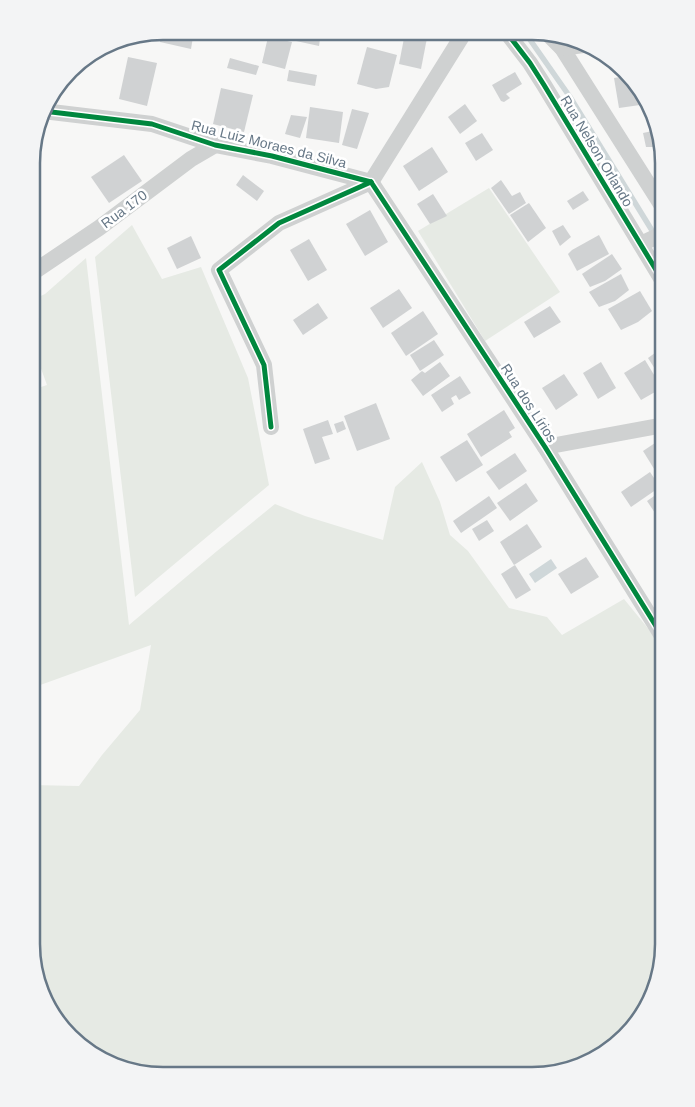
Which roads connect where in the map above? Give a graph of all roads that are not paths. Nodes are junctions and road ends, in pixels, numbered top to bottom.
1 (460, 40) edge
2 (512, 40) edge
3 (557, 43) edge
4 (572, 47) edge
5 (562, 48) junction
6 (52, 112) edge
7 (215, 145) junction
8 (371, 182) junction
9 (655, 195) edge
10 (655, 237) edge
11 (641, 244) junction
12 (40, 268) edge
13 (655, 268) edge
14 (271, 426) dead end
15 (655, 427) edge
16 (545, 448) junction
17 (655, 625) edge

1 - 8 street
2 - 11 street, Rua Nelson Orlando
3 - 5 street, Rua Nelson Orlando
4 - 5 street
5 - 9 street, Rua Nelson Orlando
6 - 7 street, Rua Luiz Moraes da Silva
7 - 8 street, Rua Luiz Moraes da Silva
7 - 12 street, Rua 170
8 - 14 street
8 - 16 street, Rua dos Lírios
10 - 11 street
11 - 13 street, Rua Nelson Orlando
15 - 16 street
16 - 17 street, Rua dos Lírios

